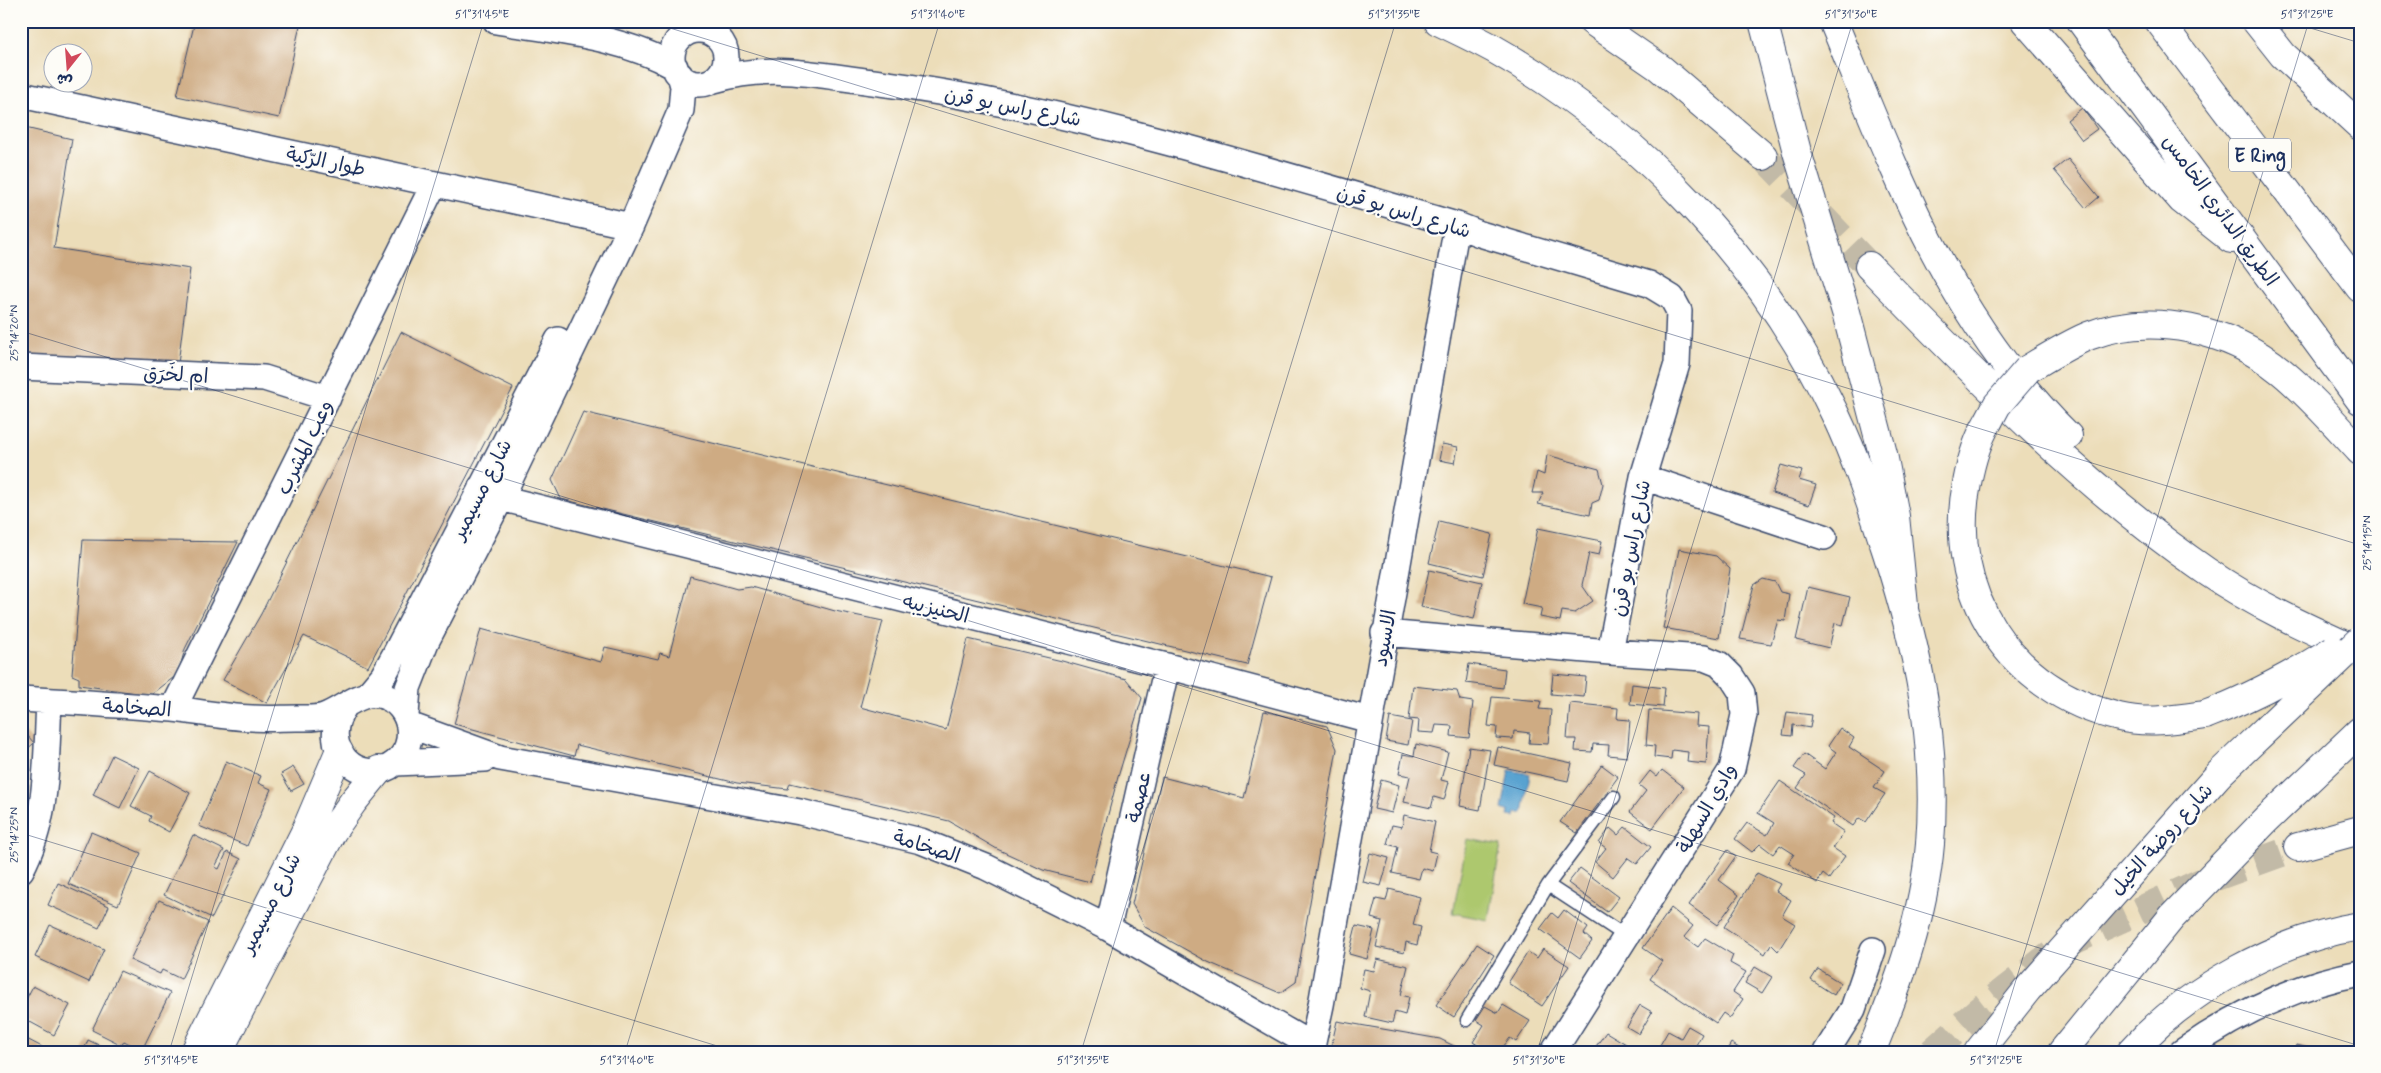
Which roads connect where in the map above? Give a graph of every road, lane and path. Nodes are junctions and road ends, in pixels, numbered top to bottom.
1 (496, 21) edge
2 (1438, 21) edge
3 (1592, 21) edge
4 (1763, 21) edge
5 (1833, 21) edge
6 (2025, 21) edge
7 (2081, 21) edge
8 (2159, 21) edge
9 (2256, 21) edge
10 (725, 46) junction
11 (775, 70) junction
12 (693, 76) junction
13 (21, 95) edge
14 (2360, 126) edge
15 (1763, 156) tunnel mouth
16 (434, 184) junction
17 (1456, 225) junction
18 (631, 226) junction
19 (2262, 264) junction
20 (1869, 266) tunnel mouth
21 (2360, 288) edge
22 (21, 367) edge
23 (328, 398) junction
24 (2360, 400) edge
25 (2360, 451) edge
26 (1643, 477) junction
27 (491, 493) junction
28 (2142, 524) junction
29 (1824, 537) dead end
30 (1904, 606) junction
31 (428, 614) junction
32 (1384, 633) junction
33 (2360, 634) edge
34 (2360, 640) edge
35 (1610, 652) junction
36 (2360, 652) edge
37 (1167, 666) junction
38 (368, 694) junction
39 (21, 699) edge
40 (49, 701) junction
41 (345, 706) junction
42 (173, 709) junction
43 (252, 718) junction
44 (408, 720) junction
45 (1370, 720) junction
46 (2360, 731) edge
47 (337, 746) junction
48 (500, 758) junction
49 (388, 766) junction
50 (1614, 797) dead end
51 (2360, 830) edge
52 (2298, 847) tunnel mouth
53 (21, 870) edge
54 (1548, 885) junction
55 (2360, 926) edge
56 (1108, 928) junction
57 (1628, 937) junction
58 (1873, 950) dead end
59 (2360, 973) edge
60 (1467, 1020) dead end
61 (1312, 1049) edge
62 (2189, 1049) edge
63 (195, 1052) edge
64 (218, 1052) edge
65 (1553, 1052) edge
66 (1826, 1052) edge
67 (1871, 1052) edge
68 (1978, 1052) edge
69 (2062, 1052) edge
70 (2131, 1052) edge

1 - 12 street
2 - 30 main road
3 - 15 main road
4 - 30 main road
5 - 28 main road
6 - 19 main road
7 - 19 main road, الطريق الدائري الخامس
8 - 21 main road, E Ring
9 - 14 main road
10 - 11 street, شارع راس بو قرن
10 - 12 street
10 - 12 street
11 - 12 street, شارع راس بو قرن
11 - 17 street, شارع راس بو قرن
12 - 18 street, شارع مسيمير
13 - 16 street, طوار الرّكية
16 - 18 street, طوار الرّكية
16 - 23 street, وعب المشرب
17 - 26 street, شارع راس بو قرن
17 - 32 street, الاسيود
18 - 27 street, شارع مسيمير
19 - 24 main road, الطريق الدائري الخامس
20 - 28 main road
22 - 23 street, ام لخَرَق
23 - 42 street, وعب المشرب
25 - 33 main road, bridge
26 - 29 street
26 - 35 street, شارع راس بو قرن
27 - 31 street, شارع مسيمير
27 - 37 street, الحنيزيبه
28 - 36 main road
30 - 67 main road
31 - 38 street, شارع مسيمير
31 - 44 street, شارع مسيمير
32 - 35 street, وادي السهلة
32 - 45 street, الاسيود
34 - 68 main road, شارع روضة الخيل, bridge
35 - 57 street, وادي السهلة
37 - 45 street, الحنيزيبه
37 - 56 street, عصمة
38 - 41 street
38 - 44 street
39 - 40 street, الصخامة
40 - 42 street, الصخامة
40 - 53 street
41 - 43 street, الصخامة
41 - 47 street
42 - 43 street, الصخامة
43 - 47 street, الصخامة
44 - 48 street, الصخامة
44 - 49 street
45 - 61 street, الاسيود
46 - 69 main road
47 - 49 street
47 - 63 main road, شارع مسيمير
48 - 49 street, الصخامة
48 - 56 street, الصخامة
49 - 64 main road, شارع مسيمير
50 - 54 lane
51 - 52 main road
54 - 57 lane
54 - 60 lane
55 - 70 main road
56 - 61 street, الصخامة
57 - 65 street, وادي السهلة
58 - 66 street
59 - 62 street

